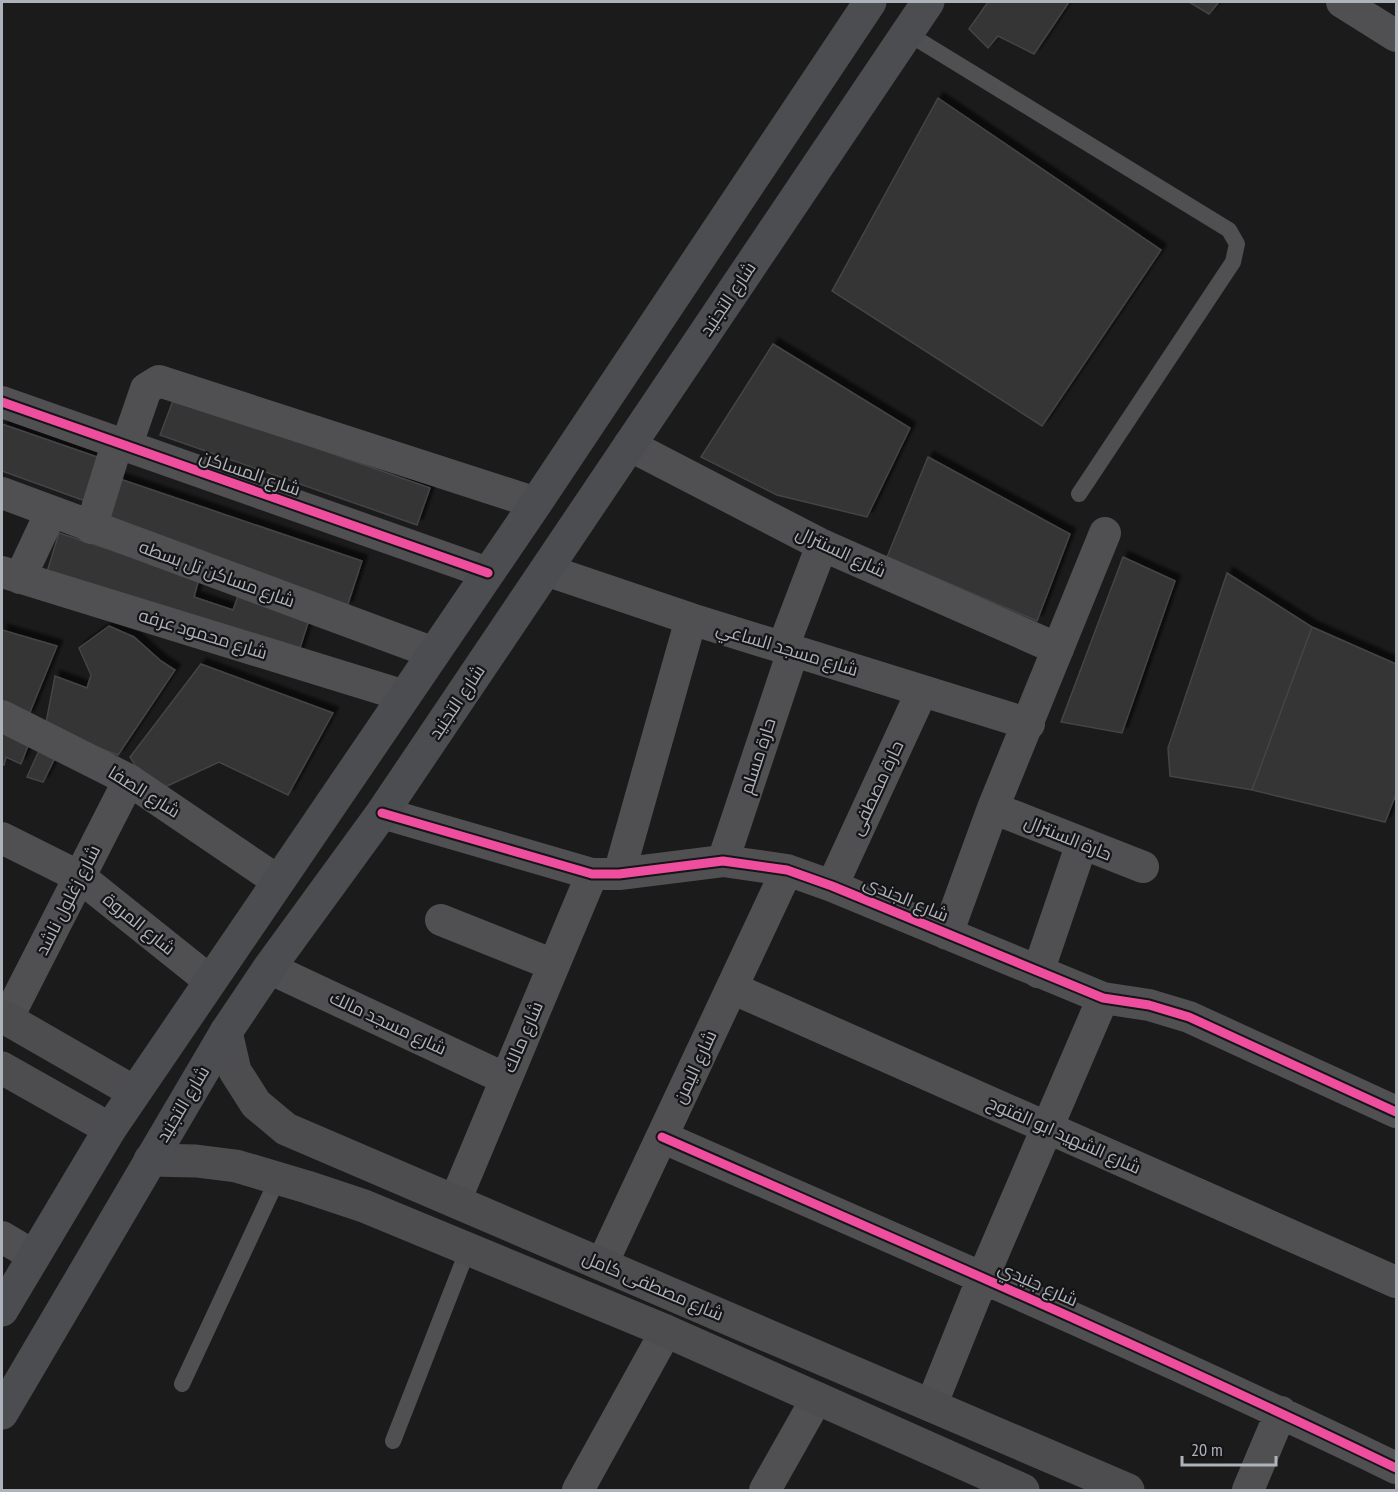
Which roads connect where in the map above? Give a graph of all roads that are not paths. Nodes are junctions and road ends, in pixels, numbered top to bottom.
1 (870, 2) edge
2 (928, 2) edge
3 (1342, 2) edge
4 (907, 33) junction
5 (1396, 36) edge
6 (2, 402) edge
7 (630, 445) junction
8 (122, 446) junction
9 (2, 493) edge
10 (1079, 494) dead end
11 (536, 503) junction
12 (51, 512) junction
13 (92, 528) junction
14 (1105, 533) dead end
15 (822, 545) junction
16 (546, 570) junction
17 (488, 573) junction
18 (11, 575) edge
19 (691, 619) junction
20 (788, 649) junction
21 (1058, 649) junction
22 (434, 652) junction
23 (922, 691) junction
24 (405, 696) junction
25 (2, 716) edge
26 (1029, 724) junction
27 (129, 780) junction
28 (993, 808) junction
29 (382, 813) junction
30 (2, 838) edge
31 (1082, 843) junction
32 (723, 861) junction
33 (1143, 867) dead end
34 (787, 870) junction
35 (605, 874) junction
36 (80, 877) junction
37 (278, 881) junction
38 (832, 886) junction
39 (441, 920) dead end
40 (947, 934) junction
41 (554, 965) junction
42 (269, 968) junction
43 (1038, 972) junction
44 (210, 981) junction
45 (732, 988) junction
46 (1103, 998) junction
47 (4, 1018) edge
48 (226, 1032) junction
49 (2, 1068) edge
50 (506, 1078) junction
51 (134, 1092) junction
52 (1396, 1112) edge
53 (1047, 1127) junction
54 (110, 1129) junction
55 (662, 1137) junction
56 (150, 1160) junction
57 (278, 1178) junction
58 (455, 1202) junction
59 (2, 1237) edge
60 (454, 1244) junction
61 (34, 1256) junction
62 (602, 1264) junction
63 (983, 1277) junction
64 (1396, 1282) edge
65 (2, 1310) edge
66 (666, 1331) junction
67 (182, 1384) dead end
68 (818, 1398) junction
69 (931, 1406) junction
70 (1281, 1412) junction
71 (2, 1413) edge
72 (393, 1441) dead end
73 (916, 1442) junction
74 (1396, 1468) edge
75 (986, 1483) edge
76 (578, 1491) edge
77 (765, 1491) edge
78 (1023, 1491) edge
79 (1128, 1491) edge
80 (1248, 1491) edge

1 - 11 highway
2 - 4 highway, شارع التجنيد
3 - 5 street
4 - 7 highway, شارع التجنيد
4 - 10 lane
6 - 8 street, شارع المساكن
7 - 15 street, شارع السنترال
7 - 16 highway, شارع التجنيد
8 - 11 street
8 - 13 street
8 - 17 street, شارع المساكن
9 - 12 street, شارع مساكن تل بسطه
11 - 17 highway
12 - 13 street, شارع مساكن تل بسطه
12 - 18 street
13 - 22 street, شارع مساكن تل بسطه
14 - 21 street
15 - 20 street, حارة مسلم
15 - 21 street, شارع السنترال
16 - 19 street, شارع مسجد الساعي
16 - 29 highway, شارع التجنيد
17 - 22 highway
18 - 24 street, شارع محمود عرفه
19 - 20 street, شارع مسجد الساعي
19 - 35 street, شارع مالك
20 - 23 street, شارع مسجد الساعي
20 - 32 street, حارة مسلم
21 - 26 street
22 - 24 highway
23 - 26 street, شارع مسجد الساعي
23 - 38 street, حارة مصطفى
24 - 37 highway
25 - 27 street, شارع الصفا
26 - 28 street
27 - 36 street, شارع زغلول ناشد
27 - 37 street, شارع الصفا
28 - 31 street, حارة السنترال
28 - 40 street
29 - 35 street, شارع الجندى
29 - 42 highway, شارع التجنيد
30 - 36 street, شارع المروة
31 - 33 street, حارة السنترال
31 - 43 street
32 - 34 street, شارع الجندى
32 - 35 street, شارع الجندى
34 - 38 street, شارع الجندى
34 - 45 street, شارع اليمن
35 - 41 street, شارع مالك
36 - 44 street, شارع المروة
36 - 47 street, شارع زغلول ناشد
37 - 44 highway
38 - 40 street, شارع الجندى
39 - 41 street
40 - 43 street, شارع الجندى
41 - 50 street, شارع مالك
42 - 48 highway, شارع التجنيد
42 - 50 street, شارع مسجد مالك
43 - 46 street, شارع الجندى
44 - 51 highway
45 - 53 street, شارع الشهيد ابو الفتوح
45 - 55 street, شارع اليمن
46 - 52 street, شارع الجندى
46 - 53 street
47 - 51 main road
48 - 56 highway, شارع التجنيد
48 - 58 main road, شارع مصطفى كامل
49 - 54 main road
50 - 58 street, شارع مالك
51 - 54 highway
53 - 63 street
53 - 64 street, شارع الشهيد ابو الفتوح
54 - 61 highway
55 - 62 street, شارع اليمن
55 - 63 street, شارع جنيدي
56 - 57 main road, شارع مصطفى كامل
56 - 71 highway, شارع التجنيد
57 - 60 main road, شارع مصطفى كامل
57 - 67 lane
58 - 60 main road
58 - 62 main road, شارع مصطفى كامل
59 - 61 street
60 - 66 main road, شارع مصطفى كامل
60 - 72 lane
61 - 65 highway
62 - 69 main road, شارع مصطفى كامل
63 - 69 street
63 - 70 street, شارع جنيدي
66 - 68 main road, شارع مصطفى كامل
66 - 76 street
68 - 73 main road, شارع مصطفى كامل
68 - 77 street
69 - 73 main road
69 - 79 main road, شارع مصطفى كامل
70 - 74 street, شارع جنيدي
70 - 80 street
73 - 75 main road, شارع مصطفى كامل
75 - 78 main road, شارع مصطفى كامل

